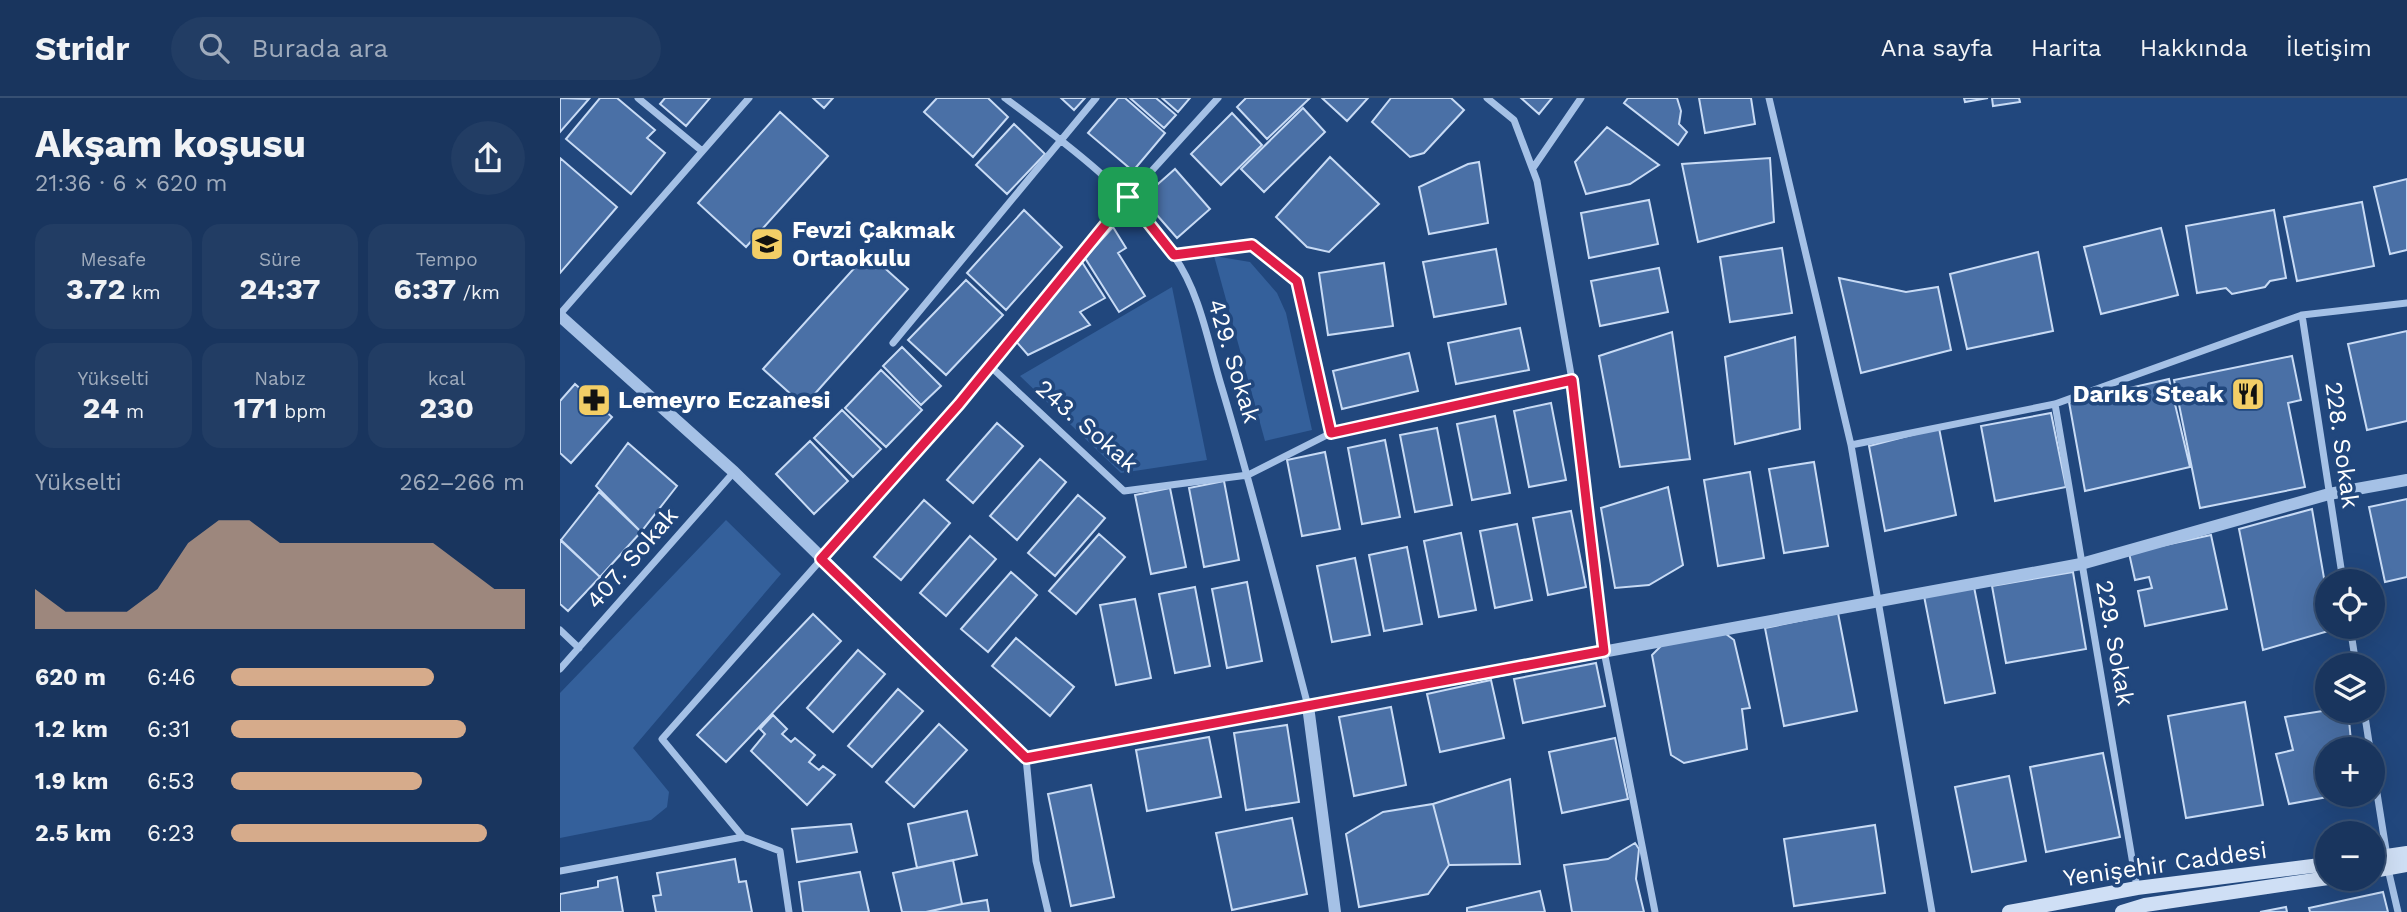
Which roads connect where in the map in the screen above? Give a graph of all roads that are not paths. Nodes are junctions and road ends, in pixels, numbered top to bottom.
1 (638, 98) edge
2 (749, 98) edge
3 (1005, 98) edge
4 (1096, 98) edge
5 (1217, 98) edge
6 (1487, 98) edge
7 (1581, 98) edge
8 (1769, 98) edge
9 (1062, 140) junction
10 (702, 151) junction
11 (1533, 168) junction
12 (1128, 197) junction
13 (1174, 255) junction
14 (2407, 303) edge
15 (560, 315) edge
16 (2302, 315) junction
17 (893, 342) dead end
18 (990, 366) junction
19 (1572, 380) junction
20 (2055, 404) junction
21 (1331, 433) junction
22 (1851, 444) junction
23 (734, 472) junction
24 (1248, 475) junction
25 (2407, 480) edge
26 (2329, 494) junction
27 (821, 559) junction
28 (2081, 564) junction
29 (2341, 569) edge
30 (1876, 600) junction
31 (560, 630) edge
32 (579, 648) junction
33 (1604, 651) junction
34 (560, 669) edge
35 (1308, 706) junction
36 (1026, 758) junction
37 (743, 837) junction
38 (2407, 853) edge
39 (2385, 862) edge
40 (2385, 864) edge
41 (2407, 865) edge
42 (2315, 866) edge
43 (560, 871) edge
44 (2385, 877) edge
45 (2315, 880) edge
46 (2137, 888) junction
47 (2146, 909) edge
48 (789, 912) edge
49 (1048, 912) edge
50 (1335, 912) edge
51 (1655, 912) edge
52 (1932, 912) edge
53 (2009, 912) edge
54 (2122, 912) edge
55 (2398, 912) edge

1 - 10 street
2 - 10 street
3 - 9 street, 429. Sokak
4 - 9 street
5 - 12 street
6 - 11 street
7 - 11 street
8 - 22 street
9 - 12 street, 429. Sokak
9 - 17 street
10 - 15 street
11 - 19 street
12 - 13 street, 429. Sokak
12 - 18 street
13 - 21 street
13 - 24 street, 429. Sokak
14 - 16 street
15 - 23 street
16 - 20 street
16 - 26 street, 228. Sokak
18 - 24 street, 243. Sokak
18 - 27 street
19 - 21 street, 243. Sokak
19 - 33 street
20 - 22 street
20 - 28 street, 229. Sokak
21 - 24 street, 243. Sokak
22 - 30 street
23 - 27 street
23 - 32 street, 407. Sokak
24 - 35 street, 429. Sokak
25 - 26 street
26 - 28 street
26 - 29 street, 228. Sokak
27 - 36 street
27 - 37 street
28 - 30 street
28 - 46 street, 229. Sokak
30 - 33 street
30 - 52 street
31 - 32 street
32 - 34 street, 407. Sokak
33 - 35 street
33 - 51 street
35 - 36 street
35 - 50 street
36 - 49 street
37 - 43 street
37 - 48 street
38 - 39 main road
40 - 41 main road
42 - 46 main road, Yenişehir Caddesi
44 - 55 street
45 - 47 main road, Yenişehir Caddesi
46 - 53 main road, Yenişehir Caddesi
47 - 54 main road, Yenişehir Caddesi

